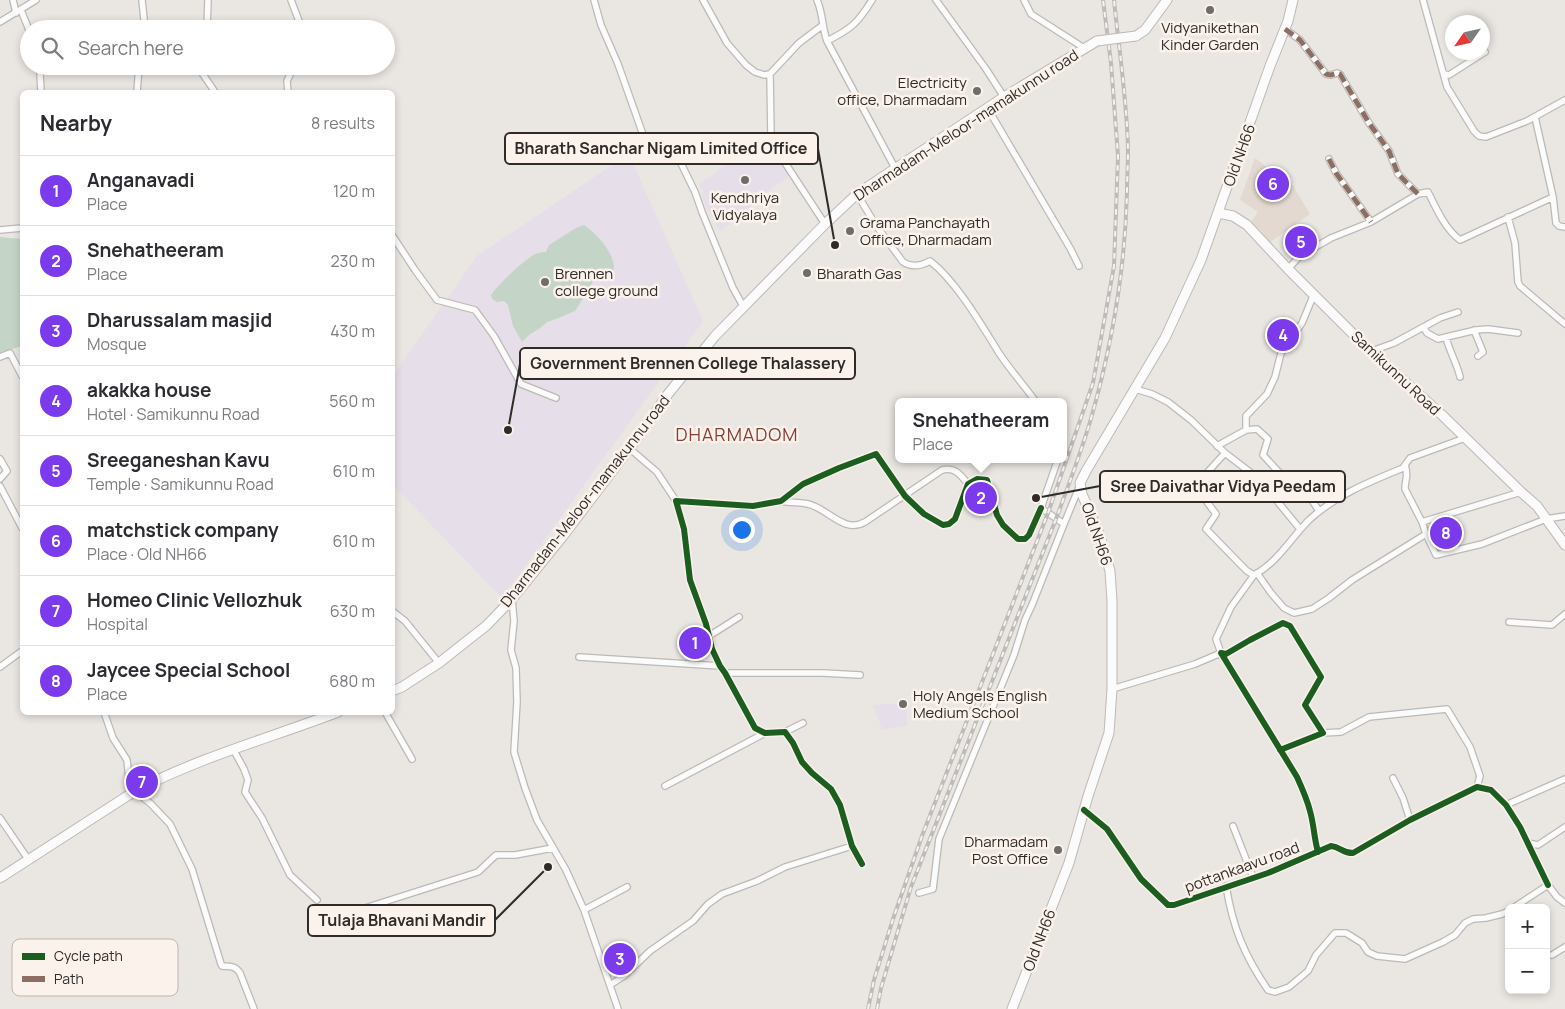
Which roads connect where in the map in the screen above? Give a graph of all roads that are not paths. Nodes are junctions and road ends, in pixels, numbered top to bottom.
1 (13, 0) edge
2 (36, 0) edge
3 (142, 0) edge
4 (208, 0) edge
5 (291, 0) edge
6 (594, 0) edge
7 (703, 0) edge
8 (817, 0) edge
9 (872, 0) edge
10 (936, 0) edge
11 (1024, 0) edge
12 (1167, 0) edge
13 (1293, 0) edge
14 (1423, 0) edge
15 (18, 11) junction
16 (23, 20) edge
17 (144, 20) edge
18 (207, 20) edge
19 (299, 20) edge
20 (0, 22) edge
21 (823, 25) junction
22 (1285, 29) junction
23 (827, 41) junction
24 (1084, 48) junction
25 (1472, 60) edge
26 (770, 74) junction
27 (1444, 74) junction
28 (40, 75) edge
29 (138, 75) edge
30 (203, 75) edge
31 (290, 75) edge
32 (41, 90) edge
33 (137, 90) edge
34 (214, 90) edge
35 (288, 90) edge
36 (1004, 97) junction
37 (1565, 100) edge
38 (988, 109) junction
39 (1535, 117) junction
40 (1329, 159) dead end
41 (895, 168) junction
42 (857, 194) junction
43 (1418, 194) junction
44 (1553, 196) junction
45 (1218, 213) junction
46 (1508, 217) junction
47 (1371, 222) junction
48 (824, 224) junction
49 (1565, 227) edge
50 (20, 228) edge
51 (0, 230) edge
52 (395, 239) edge
53 (1078, 266) dead end
54 (1288, 269) junction
55 (1314, 294) junction
56 (743, 306) junction
57 (1458, 312) dead end
58 (1565, 324) edge
59 (1424, 328) junction
60 (1474, 330) junction
61 (1518, 333) dead end
62 (1446, 337) junction
63 (1372, 351) junction
64 (1478, 356) dead end
65 (0, 357) edge
66 (20, 372) edge
67 (1460, 377) dead end
68 (1135, 389) junction
69 (556, 398) dead end
70 (1033, 398) edge
71 (1246, 430) junction
72 (1465, 438) junction
73 (1218, 446) junction
74 (629, 448) junction
75 (1225, 454) junction
76 (0, 459) edge
77 (1057, 463) edge
78 (1405, 465) junction
79 (1279, 472) junction
80 (0, 479) edge
81 (1080, 482) junction
82 (1262, 483) junction
83 (968, 484) junction
84 (0, 486) edge
85 (1521, 492) junction
86 (905, 496) junction
87 (676, 501) junction
88 (781, 501) junction
89 (1041, 508) junction
90 (1320, 511) junction
91 (1565, 516) edge
92 (1546, 519) junction
93 (1422, 522) junction
94 (20, 524) edge
95 (1064, 524) junction
96 (1300, 529) junction
97 (1426, 534) junction
98 (1565, 545) edge
99 (1256, 574) junction
100 (512, 599) junction
101 (395, 613) edge
102 (1565, 614) edge
103 (738, 617) dead end
104 (1509, 622) dead end
105 (709, 636) junction
106 (20, 652) edge
107 (1221, 653) junction
108 (580, 658) dead end
109 (439, 663) junction
110 (0, 666) edge
111 (720, 666) junction
112 (725, 673) junction
113 (860, 675) dead end
114 (1112, 689) junction
115 (395, 690) edge
116 (105, 715) edge
117 (323, 715) edge
118 (387, 715) edge
119 (803, 723) dead end
120 (785, 732) junction
121 (765, 733) junction
122 (1324, 733) junction
123 (232, 749) junction
124 (1280, 750) junction
125 (412, 759) dead end
126 (1394, 778) dead end
127 (1565, 779) edge
128 (665, 786) dead end
129 (1477, 787) junction
130 (135, 791) junction
131 (1506, 805) junction
132 (1084, 810) junction
133 (0, 818) edge
134 (1410, 820) junction
135 (1233, 826) dead end
136 (1565, 827) edge
137 (1528, 843) junction
138 (852, 846) junction
139 (553, 848) junction
140 (1318, 852) junction
141 (28, 859) junction
142 (862, 864) dead end
143 (1253, 877) junction
144 (0, 878) edge
145 (1548, 884) junction
146 (1226, 886) junction
147 (627, 887) dead end
148 (918, 893) dead end
149 (317, 900) dead end
150 (1565, 903) edge
151 (1520, 904) edge
152 (584, 910) junction
153 (1505, 912) edge
154 (321, 922) dead end
155 (1565, 947) edge
156 (1552, 956) dead end
157 (610, 984) junction
158 (254, 1009) edge
159 (618, 1009) edge
160 (1012, 1009) edge

1 - 15 street
2 - 15 street
3 - 17 street
4 - 18 street
5 - 19 street
6 - 56 street
7 - 26 street
8 - 21 street
9 - 23 street
10 - 36 street
11 - 24 street
12 - 24 main road, Dharmadam-Meloor-mamakunnu road, bridge
13 - 22 main road, Old NH66
14 - 27 street
15 - 16 street
15 - 20 street
21 - 23 street
21 - 26 street
22 - 43 street
22 - 45 main road, Old NH66
23 - 41 street
24 - 36 main road, Dharmadam-Meloor-mamakunnu road
25 - 27 street
26 - 48 street
27 - 39 street
28 - 32 street
29 - 33 street
30 - 34 street
31 - 35 street
36 - 38 main road, Dharmadam-Meloor-mamakunnu road
37 - 39 street
38 - 41 main road, Dharmadam-Meloor-mamakunnu road
38 - 53 street
39 - 44 street
40 - 47 street
41 - 42 main road, Dharmadam-Meloor-mamakunnu road
42 - 48 main road, Dharmadam-Meloor-mamakunnu road
42 - 70 street
43 - 46 street
43 - 47 street
44 - 46 street
44 - 49 street
45 - 54 main road, Samikunnu Road
45 - 68 main road, Old NH66
46 - 58 street
47 - 54 street
48 - 56 main road, Dharmadam-Meloor-mamakunnu road
50 - 51 street
52 - 69 street
54 - 55 main road, Samikunnu Road
55 - 63 main road, Samikunnu Road
55 - 71 street
56 - 74 main road, Dharmadam-Meloor-mamakunnu road
57 - 59 street
59 - 62 street
59 - 63 street
60 - 61 street
60 - 62 street
60 - 64 street
62 - 67 street
63 - 72 main road, Samikunnu Road
65 - 66 street
68 - 73 street
68 - 81 main road, Old NH66
71 - 73 street
71 - 79 street
72 - 78 street
72 - 85 main road, Samikunnu Road
73 - 75 street
74 - 87 street
74 - 100 main road, Dharmadam-Meloor-mamakunnu road
75 - 82 street
75 - 99 street
76 - 80 street
77 - 89 street
78 - 90 street
78 - 93 street
79 - 82 street
79 - 90 street
81 - 95 street
81 - 114 main road, Old NH66
82 - 96 street
83 - 86 street
83 - 86 street
83 - 89 street
84 - 94 street
85 - 92 main road, Samikunnu Road
85 - 93 street
86 - 88 street
86 - 88 street
87 - 88 street
87 - 105 street
89 - 95 street
90 - 96 street
91 - 92 street
92 - 97 street
92 - 98 main road, Samikunnu Road
93 - 97 street
95 - 148 street
96 - 99 street
97 - 99 street
99 - 107 street
100 - 109 main road, Dharmadam-Meloor-mamakunnu road
100 - 139 street
101 - 109 street
102 - 104 street
103 - 105 street
105 - 111 street
106 - 110 street
107 - 114 street
107 - 122 street
107 - 124 street
108 - 111 street
109 - 115 main road, Dharmadam-Meloor-mamakunnu road
111 - 112 street
112 - 113 street
112 - 121 street
114 - 132 main road, Old NH66
116 - 130 street
117 - 123 main road
118 - 125 street
119 - 120 street
120 - 121 street
120 - 138 street
121 - 128 street
122 - 124 street
122 - 129 street
123 - 130 main road
123 - 149 street
124 - 140 street
126 - 134 street
127 - 131 street
129 - 131 street
129 - 134 street, pottankaavu road
130 - 141 main road
130 - 158 street
131 - 137 street
132 - 146 street, pottankaavu road
132 - 160 main road, Old NH66
133 - 141 street
134 - 140 street, pottankaavu road
135 - 143 street
136 - 137 street
137 - 145 street
138 - 142 street
138 - 157 street
139 - 152 street
139 - 154 street
140 - 143 street, pottankaavu road
141 - 144 main road
143 - 146 street, pottankaavu road
145 - 150 street
145 - 151 street
146 - 153 street
147 - 152 street
152 - 157 street
155 - 156 street
157 - 159 street

